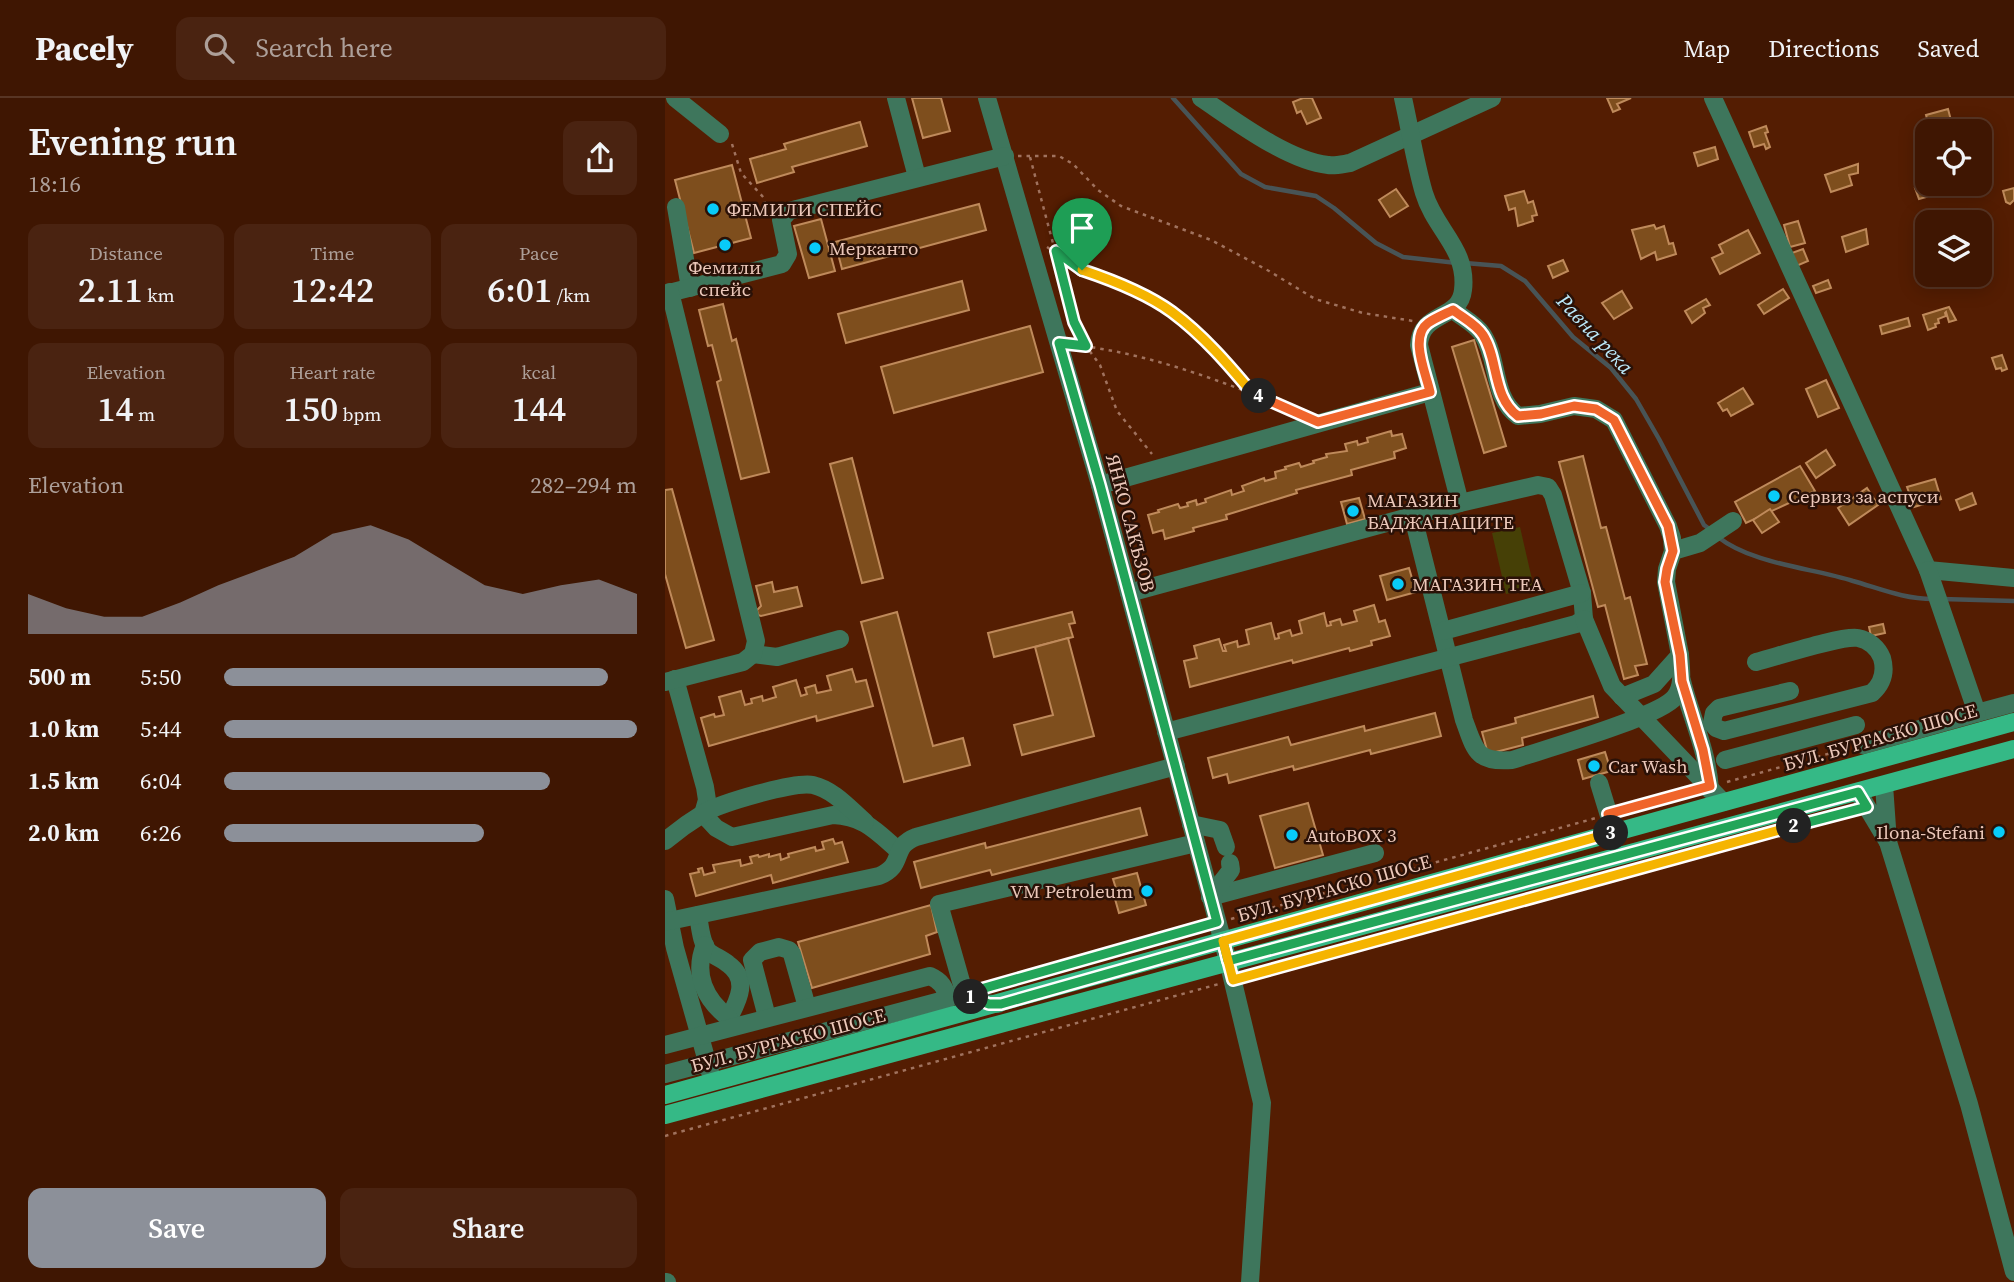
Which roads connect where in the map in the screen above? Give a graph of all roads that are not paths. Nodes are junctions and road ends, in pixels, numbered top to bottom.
1 (675, 98) edge
2 (896, 98) edge
3 (987, 98) edge
4 (1201, 98) edge
5 (1403, 98) edge
6 (1492, 98) edge
7 (1713, 98) edge
8 (720, 134) road end
9 (1411, 134) junction
10 (1005, 156) junction
11 (918, 177) junction
12 (676, 207) dead end
13 (690, 288) junction
14 (667, 293) edge
15 (1453, 310) junction
16 (1430, 392) junction
17 (1100, 485) junction
18 (1460, 503) junction
19 (1413, 517) junction
20 (1734, 521) dead end
21 (1673, 551) junction
22 (1928, 570) junction
23 (2014, 578) edge
24 (1129, 593) junction
25 (1582, 593) junction
26 (1584, 619) junction
27 (1443, 631) junction
28 (840, 639) dead end
29 (753, 654) junction
30 (1680, 655) junction
31 (1449, 657) junction
32 (1756, 662) dead end
33 (670, 681) edge
34 (1682, 681) junction
35 (1790, 691) dead end
36 (1622, 698) junction
37 (1848, 701) junction
38 (2014, 703) edge
39 (1977, 713) junction
40 (1640, 717) junction
41 (2014, 722) edge
42 (1856, 725) junction
43 (1166, 732) junction
44 (1863, 744) junction
45 (2014, 749) edge
46 (1725, 760) dead end
47 (1868, 762) junction
48 (1176, 766) junction
49 (1599, 783) dead end
50 (1884, 785) junction
51 (1713, 791) junction
52 (1862, 799) junction
53 (703, 814) junction
54 (865, 822) junction
55 (1191, 824) junction
56 (1613, 832) junction
57 (665, 841) edge
58 (1888, 842) junction
59 (1196, 843) junction
60 (899, 851) junction
61 (1375, 853) dead end
62 (1210, 897) junction
63 (665, 899) edge
64 (698, 915) junction
65 (667, 921) edge
66 (1223, 941) junction
67 (705, 945) junction
68 (1228, 961) junction
69 (1001, 1004) junction
70 (807, 1007) junction
71 (767, 1017) junction
72 (730, 1022) junction
73 (699, 1035) junction
74 (665, 1045) edge
75 (707, 1063) junction
76 (665, 1074) edge
77 (713, 1082) junction
78 (665, 1095) edge
79 (665, 1115) edge
80 (2014, 1272) edge
81 (1250, 1282) edge

1 - 8 street
2 - 11 street
3 - 10 street, ЯНКО САКЪЗОВ
4 - 9 street
5 - 9 street
6 - 9 street
7 - 22 street
9 - 15 street
10 - 11 street
10 - 17 street, ЯНКО САКЪЗОВ
11 - 13 street
12 - 13 street
13 - 14 street
14 - 29 street
15 - 16 street
15 - 21 street
16 - 17 street
16 - 18 street
17 - 24 street, ЯНКО САКЪЗОВ
18 - 19 street
18 - 25 street
19 - 24 street
19 - 27 street
20 - 21 street
21 - 30 street
22 - 23 street
22 - 39 street
24 - 43 street, ЯНКО САКЪЗОВ
25 - 26 street
25 - 27 street
26 - 31 street
26 - 36 street
27 - 31 street
28 - 29 street
29 - 33 street
30 - 34 street
30 - 36 street
31 - 40 street
31 - 43 street
32 - 37 street
33 - 53 street
34 - 40 street
34 - 51 street
35 - 37 street
36 - 40 street
37 - 42 street
38 - 39 street
39 - 44 street
40 - 51 street
41 - 47 main road, БУЛ. БУРГАСКО ШОСЕ
42 - 44 street
42 - 46 street
43 - 48 street, ЯНКО САКЪЗОВ
44 - 47 street
45 - 50 main road, БУЛ. БУРГАСКО ШОСЕ
47 - 51 main road, БУЛ. БУРГАСКО ШОСЕ
48 - 55 street, ЯНКО САКЪЗОВ
48 - 60 street
49 - 56 street
50 - 52 main road, БУЛ. БУРГАСКО ШОСЕ
50 - 58 street
51 - 56 main road, БУЛ. БУРГАСКО ШОСЕ
52 - 58 street
52 - 68 main road, БУЛ. БУРГАСКО ШОСЕ
53 - 54 street
53 - 54 street
53 - 57 street
54 - 60 street
55 - 59 street, ЯНКО САКЪЗОВ
55 - 62 street
56 - 66 main road, БУЛ. БУРГАСКО ШОСЕ
58 - 80 street
59 - 62 street, ЯНКО САКЪЗОВ
59 - 69 street
60 - 64 street
61 - 62 street
62 - 66 street, ЯНКО САКЪЗОВ
63 - 65 street
64 - 65 street
64 - 67 street
65 - 73 street
66 - 68 street, ЯНКО САКЪЗОВ
66 - 69 main road, БУЛ. БУРГАСКО ШОСЕ
67 - 72 street
67 - 72 street
68 - 79 main road, БУЛ. БУРГАСКО ШОСЕ
68 - 81 street, ЯНКО САКЪЗОВ
69 - 77 main road, БУЛ. БУРГАСКО ШОСЕ
70 - 71 street
70 - 71 street
70 - 75 street
71 - 72 street
72 - 73 street
73 - 74 street
73 - 75 street
75 - 76 street
75 - 77 street
77 - 78 main road, БУЛ. БУРГАСКО ШОСЕ

